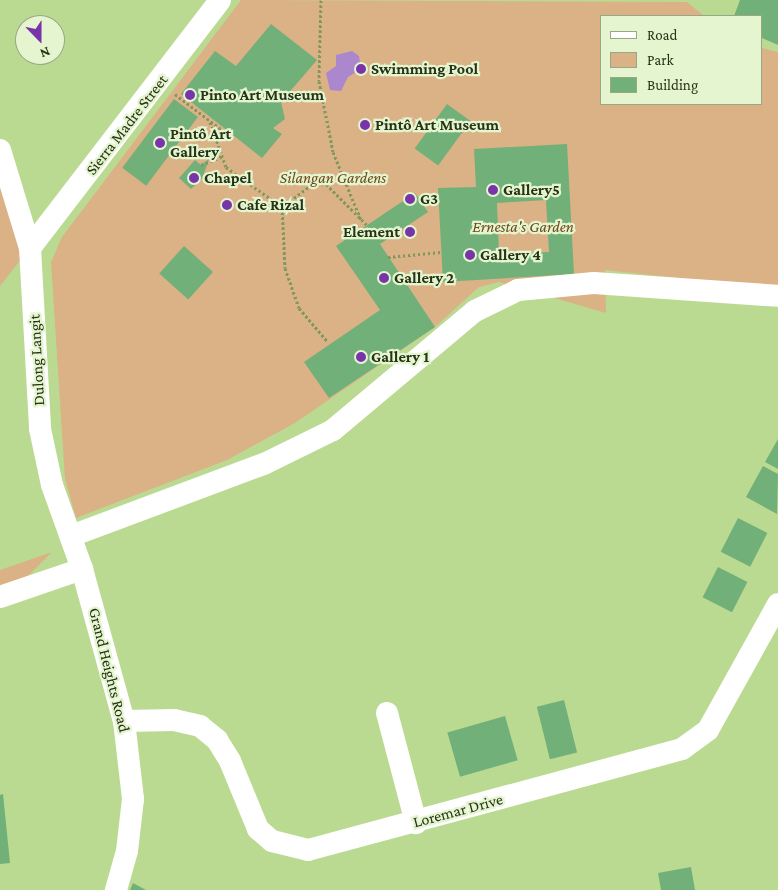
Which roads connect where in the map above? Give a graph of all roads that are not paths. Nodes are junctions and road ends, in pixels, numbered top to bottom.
1 (220, 0) edge
2 (0, 150) edge
3 (30, 248) junction
4 (778, 296) edge
5 (71, 536) junction
6 (82, 569) junction
7 (0, 597) edge
8 (778, 604) edge
9 (770, 642) edge
10 (387, 713) dead end
11 (124, 721) junction
12 (416, 823) junction
13 (116, 890) edge

1 - 3 street, Sierra Madre Street
2 - 3 street, Dulong Langit
3 - 5 street, Dulong Langit
4 - 5 street
5 - 6 street, Dulong Langit
6 - 7 street
6 - 11 street, Grand Heights Road
8 - 9 street, Loremar Drive
9 - 12 street, Loremar Drive
10 - 12 street
11 - 12 street, Loremar Drive
11 - 13 street, Grand Heights Road

